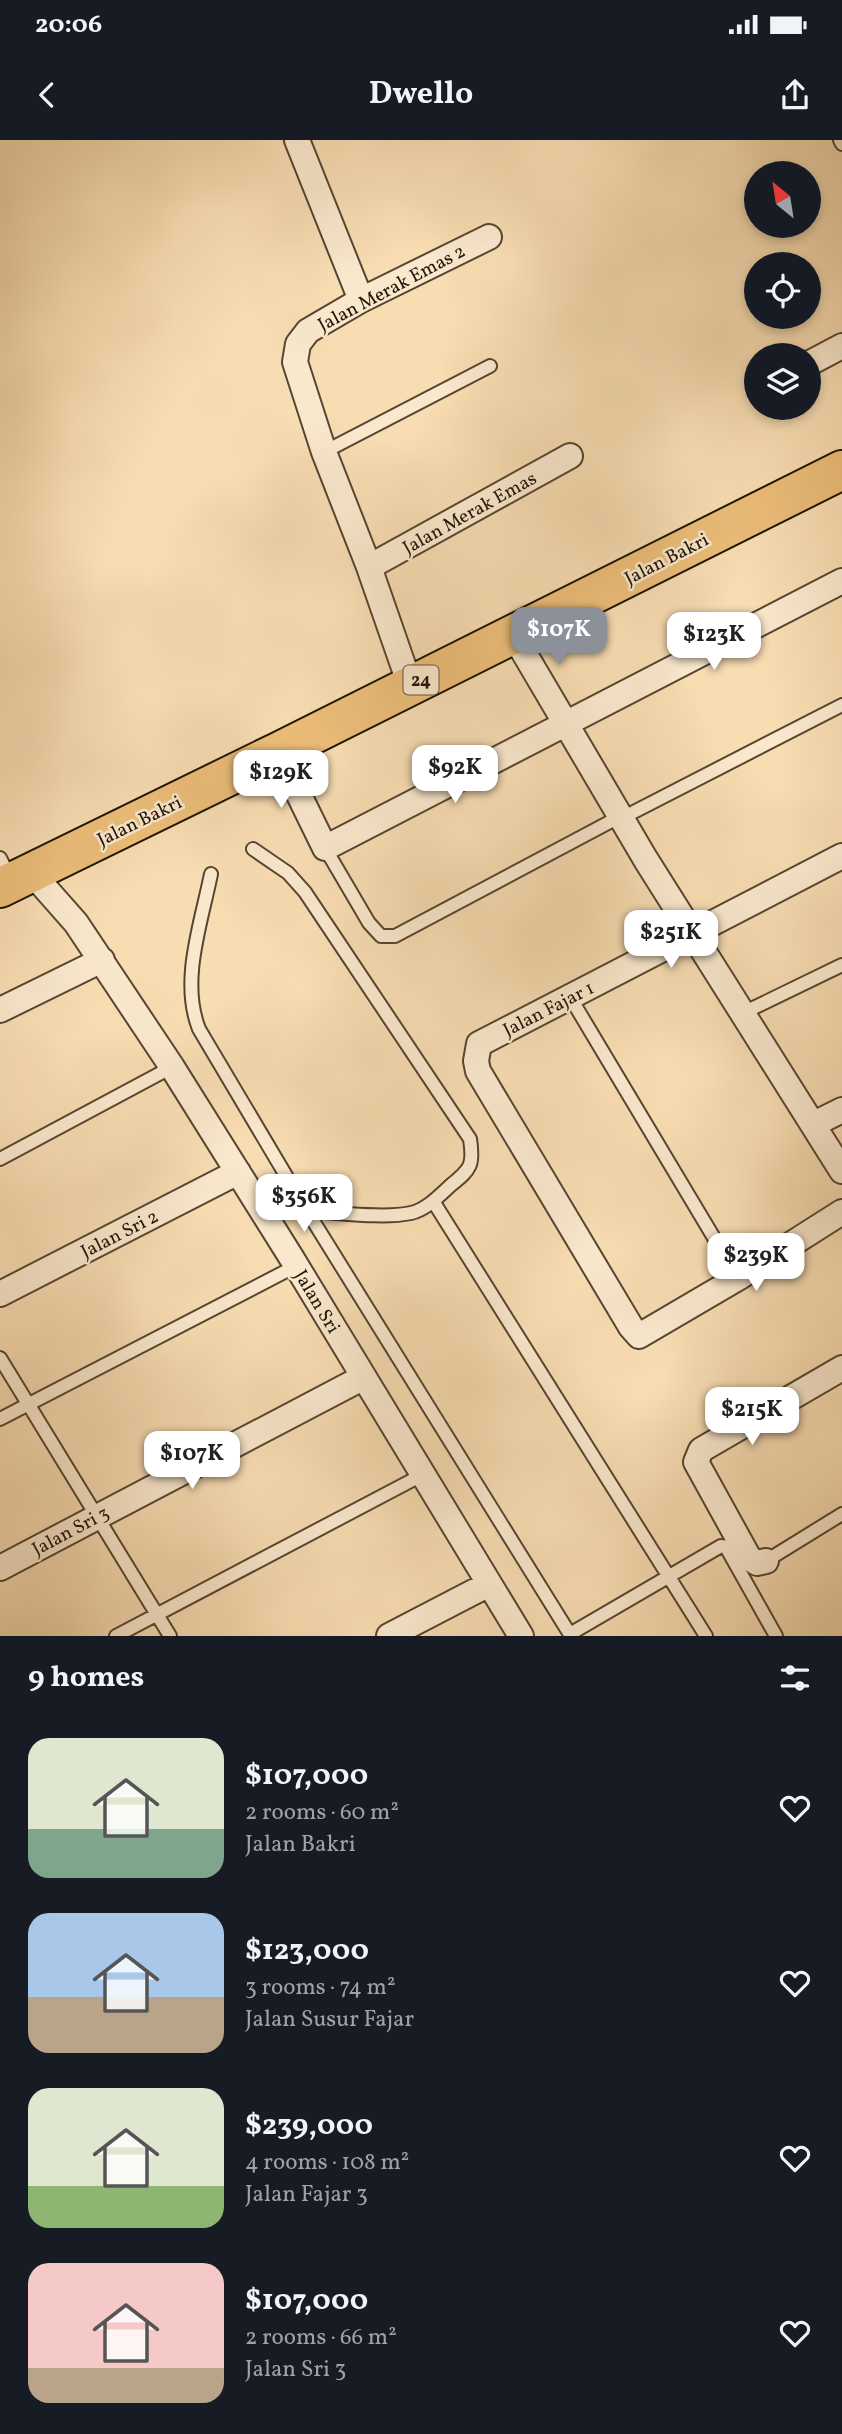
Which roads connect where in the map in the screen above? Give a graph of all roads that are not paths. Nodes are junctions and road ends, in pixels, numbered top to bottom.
1 (297, 140) edge
2 (489, 237) dead end
3 (361, 300) junction
4 (842, 346) edge
5 (821, 357) edge
6 (490, 366) dead end
7 (324, 452) junction
8 (570, 456) dead end
9 (842, 470) edge
10 (369, 567) junction
11 (842, 581) edge
12 (513, 634) junction
13 (410, 685) junction
14 (842, 705) edge
15 (565, 723) junction
16 (278, 752) junction
17 (621, 817) junction
18 (325, 848) junction
19 (253, 849) dead end
20 (842, 856) edge
21 (211, 874) dead end
22 (11, 875) edge
23 (693, 933) junction
24 (102, 960) junction
25 (842, 965) edge
26 (570, 997) junction
27 (0, 1010) edge
28 (743, 1013) junction
29 (172, 1067) junction
30 (842, 1110) edge
31 (814, 1124) junction
32 (0, 1159) edge
33 (842, 1171) edge
34 (238, 1172) junction
35 (433, 1201) junction
36 (307, 1210) junction
37 (842, 1212) edge
38 (296, 1266) junction
39 (738, 1278) junction
40 (0, 1294) edge
41 (0, 1358) edge
42 (842, 1368) edge
43 (364, 1377) junction
44 (28, 1404) junction
45 (0, 1419) edge
46 (422, 1475) junction
47 (842, 1514) edge
48 (97, 1515) junction
49 (766, 1561) joint
50 (0, 1568) edge
51 (668, 1575) junction
52 (489, 1584) junction
53 (157, 1615) junction
54 (571, 1635) edge
55 (116, 1636) edge
56 (170, 1636) edge
57 (389, 1636) edge
58 (521, 1636) edge
59 (706, 1636) edge
60 (776, 1636) edge

1 - 3 street
2 - 3 street, Jalan Merak Emas 2
3 - 7 street, Jalan Merak Emas 2
4 - 5 street
6 - 7 lane
7 - 10 street
8 - 10 street, Jalan Merak Emas
9 - 12 main road, Jalan Bakri / 24
10 - 13 street
11 - 15 street
12 - 13 main road, Jalan Bakri / 24
12 - 15 street
13 - 16 main road, Jalan Bakri / 24
14 - 17 lane
15 - 17 street
15 - 18 street
16 - 18 street
16 - 22 main road, Jalan Bakri / 24
17 - 18 lane
17 - 23 street
19 - 35 lane
20 - 23 street, Jalan Fajar 1
21 - 36 lane
22 - 24 street, Jalan Sri
23 - 26 street, Jalan Fajar 1
23 - 28 street
24 - 27 street
24 - 29 street, Jalan Sri
25 - 28 lane
26 - 39 lane
26 - 39 street, Jalan Fajar 1
28 - 31 street
29 - 32 lane
29 - 34 street, Jalan Sri
30 - 31 street
31 - 33 street
34 - 38 street, Jalan Sri
34 - 40 street, Jalan Sri 2
35 - 36 lane
35 - 51 lane
36 - 54 lane
37 - 39 street
38 - 43 street, Jalan Sri
38 - 44 lane
41 - 44 lane
42 - 49 street
43 - 46 street, Jalan Sri
43 - 48 street, Jalan Sri 3
44 - 45 lane
44 - 48 lane
46 - 52 street, Jalan Sri
46 - 53 lane
47 - 49 lane
48 - 50 street, Jalan Sri 3
48 - 53 lane
51 - 54 lane
51 - 59 lane
51 - 60 lane
52 - 57 street
52 - 58 street, Jalan Sri
53 - 55 lane
53 - 56 lane

